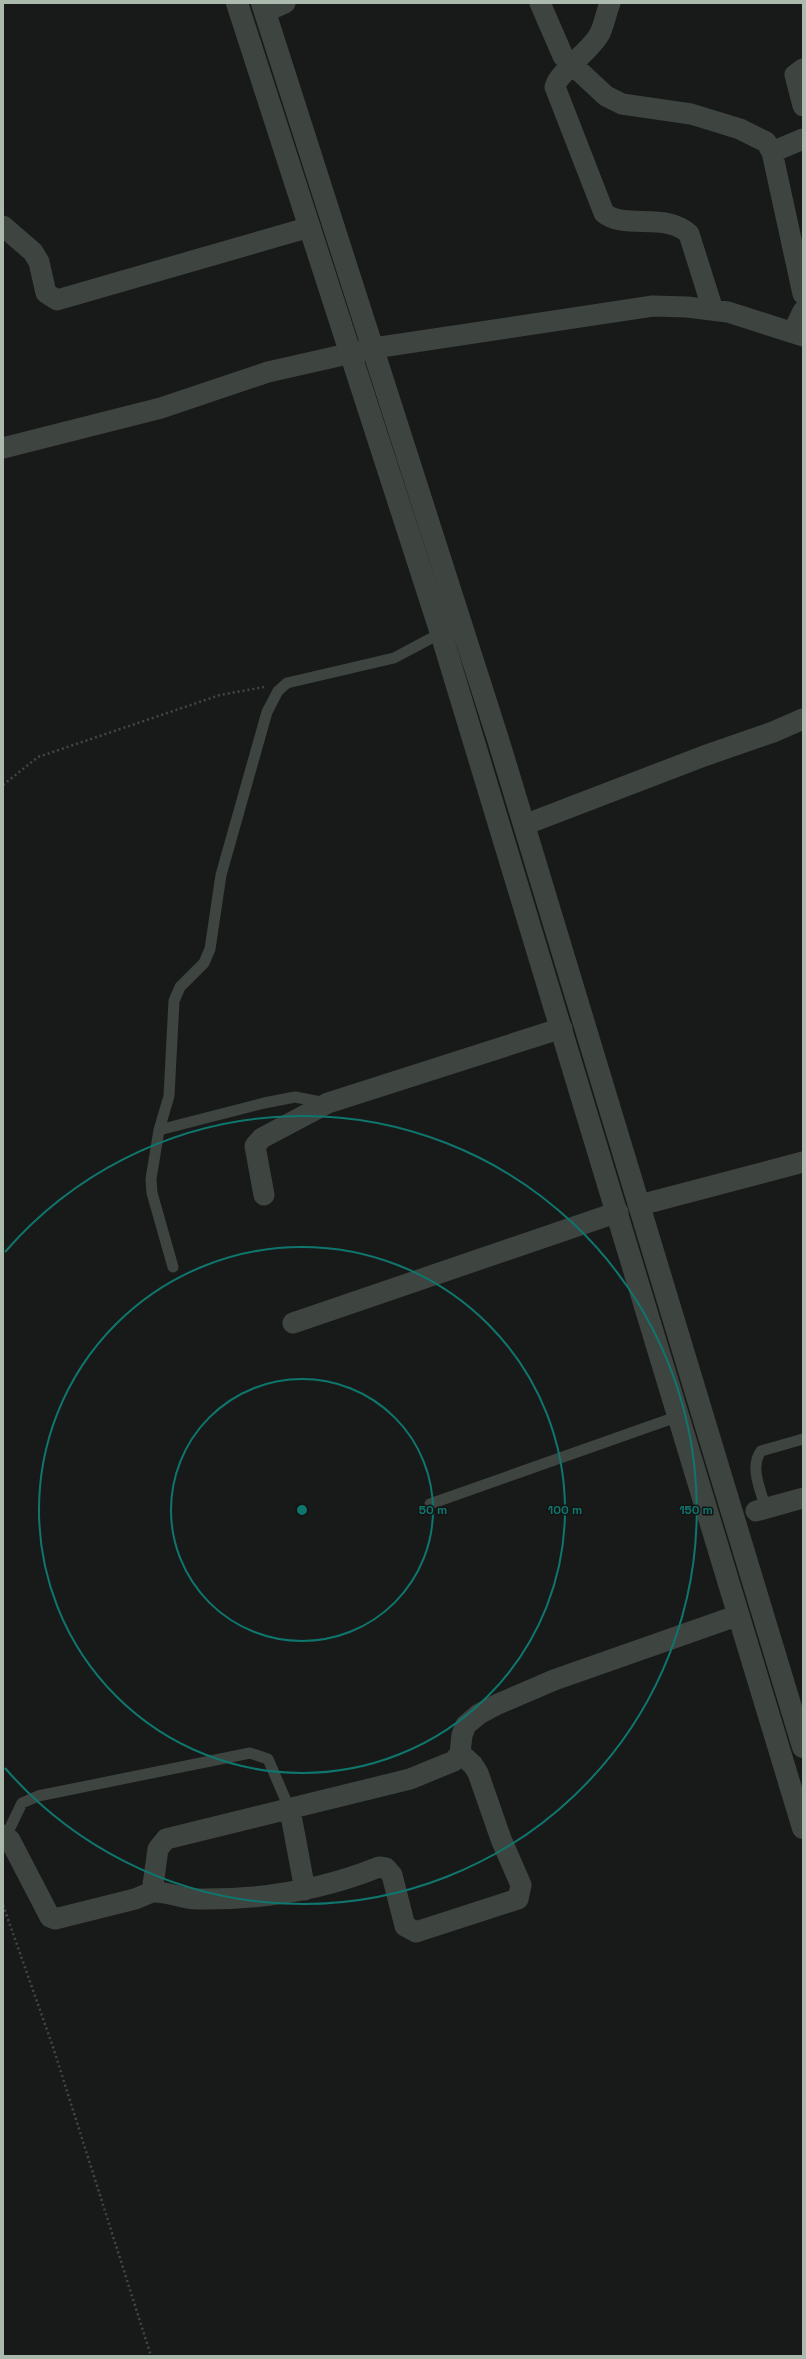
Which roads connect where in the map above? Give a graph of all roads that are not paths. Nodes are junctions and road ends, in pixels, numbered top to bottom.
1 (237, 3) edge
2 (285, 3) edge
3 (540, 3) edge
4 (610, 3) edge
5 (264, 8) edge
6 (574, 65) junction
7 (803, 69) edge
8 (803, 106) edge
9 (803, 139) edge
10 (772, 152) junction
11 (3, 226) edge
12 (310, 227) junction
13 (803, 294) edge
14 (713, 310) junction
15 (803, 311) edge
16 (798, 334) edge
17 (374, 348) junction
18 (352, 353) junction
19 (3, 448) edge
20 (441, 633) junction
21 (803, 719) edge
22 (524, 826) junction
23 (562, 1028) junction
24 (328, 1103) junction
25 (159, 1130) junction
26 (803, 1162) edge
27 (264, 1195) dead end
28 (640, 1205) junction
29 (618, 1212) junction
30 (172, 1267) dead end
31 (293, 1323) dead end
32 (679, 1416) junction
33 (803, 1439) edge
34 (803, 1498) edge
35 (430, 1504) dead end
36 (761, 1510) joint
37 (739, 1615) junction
38 (803, 1748) edge
39 (460, 1753) junction
40 (290, 1810) junction
41 (803, 1828) edge
42 (4, 1836) edge
43 (306, 1890) junction
44 (152, 1892) junction

1 - 12 street
2 - 5 street
3 - 6 street
4 - 6 street
5 - 17 street
6 - 10 street
6 - 14 street
7 - 8 street
9 - 10 street
10 - 13 street
11 - 12 street
12 - 18 street
14 - 16 street
14 - 17 street
15 - 16 street
17 - 18 street
17 - 22 street
18 - 19 street
18 - 20 street
20 - 23 street
20 - 25 lane
21 - 22 street
22 - 28 street
23 - 24 street
23 - 29 street
24 - 25 lane
24 - 27 street
25 - 30 lane
26 - 28 street
28 - 38 street
29 - 31 street
29 - 32 street
32 - 35 lane
32 - 37 street
33 - 36 lane
34 - 36 street
37 - 39 street
37 - 41 street
39 - 40 street
39 - 43 street
40 - 42 lane
40 - 43 street
40 - 44 street
42 - 44 street
43 - 44 street

